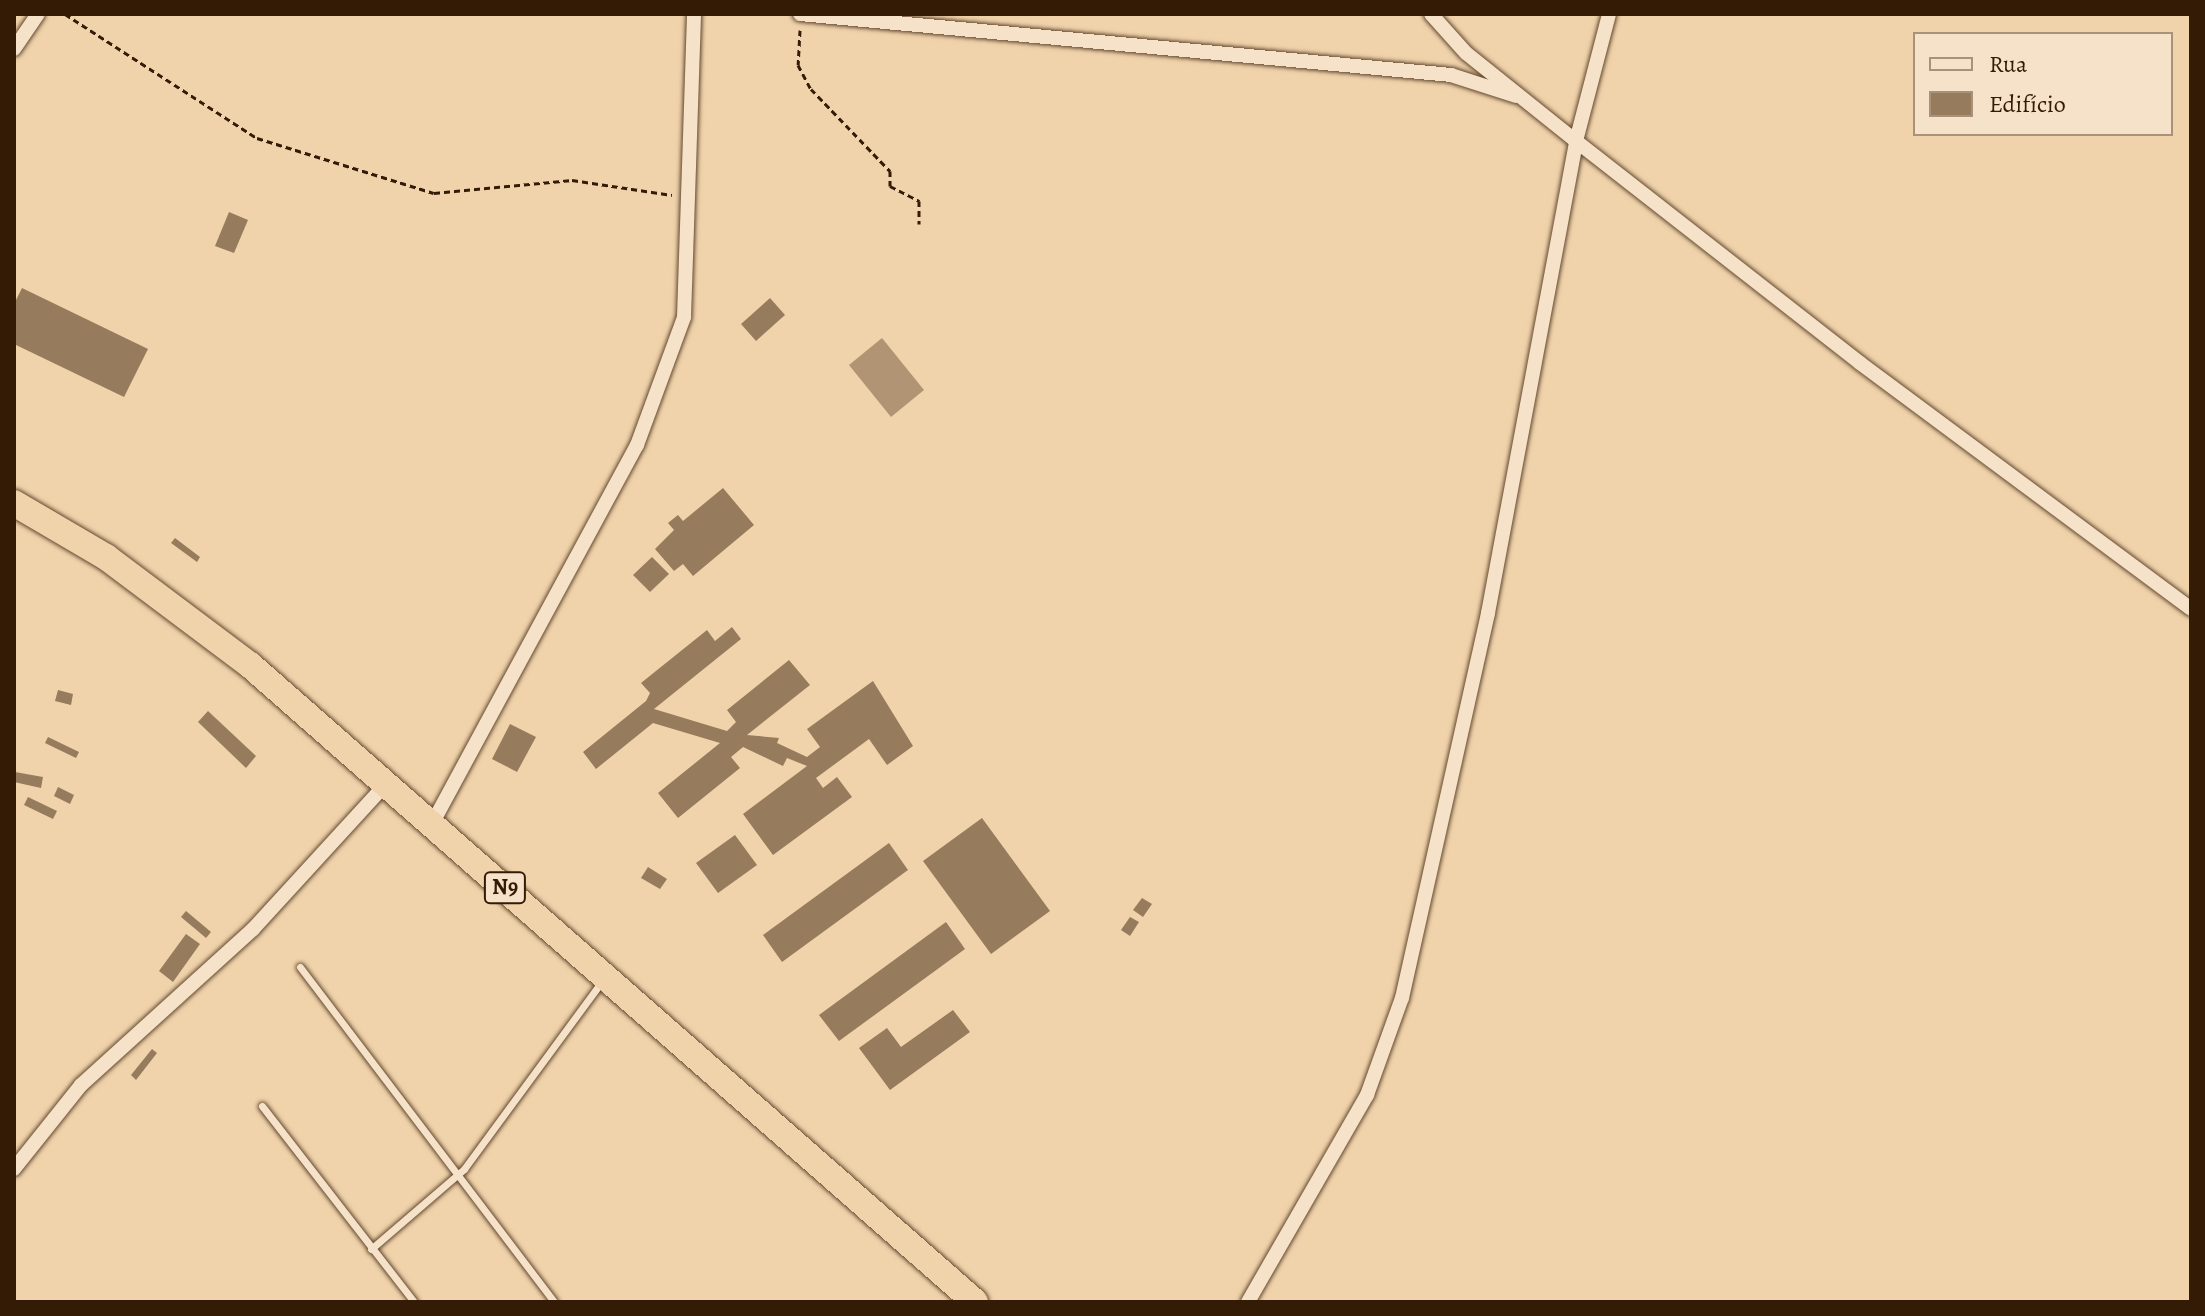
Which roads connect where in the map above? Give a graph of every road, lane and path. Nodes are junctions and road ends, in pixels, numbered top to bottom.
1 (38, 14) edge
2 (65, 14) edge
3 (694, 14) edge
4 (799, 14) edge
5 (1431, 14) edge
6 (1609, 14) edge
7 (14, 49) edge
8 (1524, 98) junction
9 (1576, 141) junction
10 (691, 198) junction
11 (919, 224) dead end
12 (14, 503) edge
13 (2191, 609) edge
14 (387, 783) junction
15 (432, 824) junction
16 (300, 967) dead end
17 (605, 976) junction
18 (262, 1106) dead end
19 (14, 1169) edge
20 (457, 1175) junction
21 (371, 1249) junction
22 (414, 1302) edge
23 (554, 1302) edge
24 (975, 1302) edge
25 (1248, 1302) edge

1 - 7 street
2 - 10 path
3 - 10 street
4 - 8 street
4 - 11 path
5 - 8 street
6 - 9 street
8 - 9 street
9 - 13 street
9 - 25 street
10 - 15 street
12 - 14 highway, N9
14 - 15 highway, N9
14 - 19 street
15 - 17 highway, N9
16 - 20 lane
17 - 20 lane
17 - 24 highway, N9
18 - 21 lane
20 - 21 lane
20 - 23 lane
21 - 22 lane

